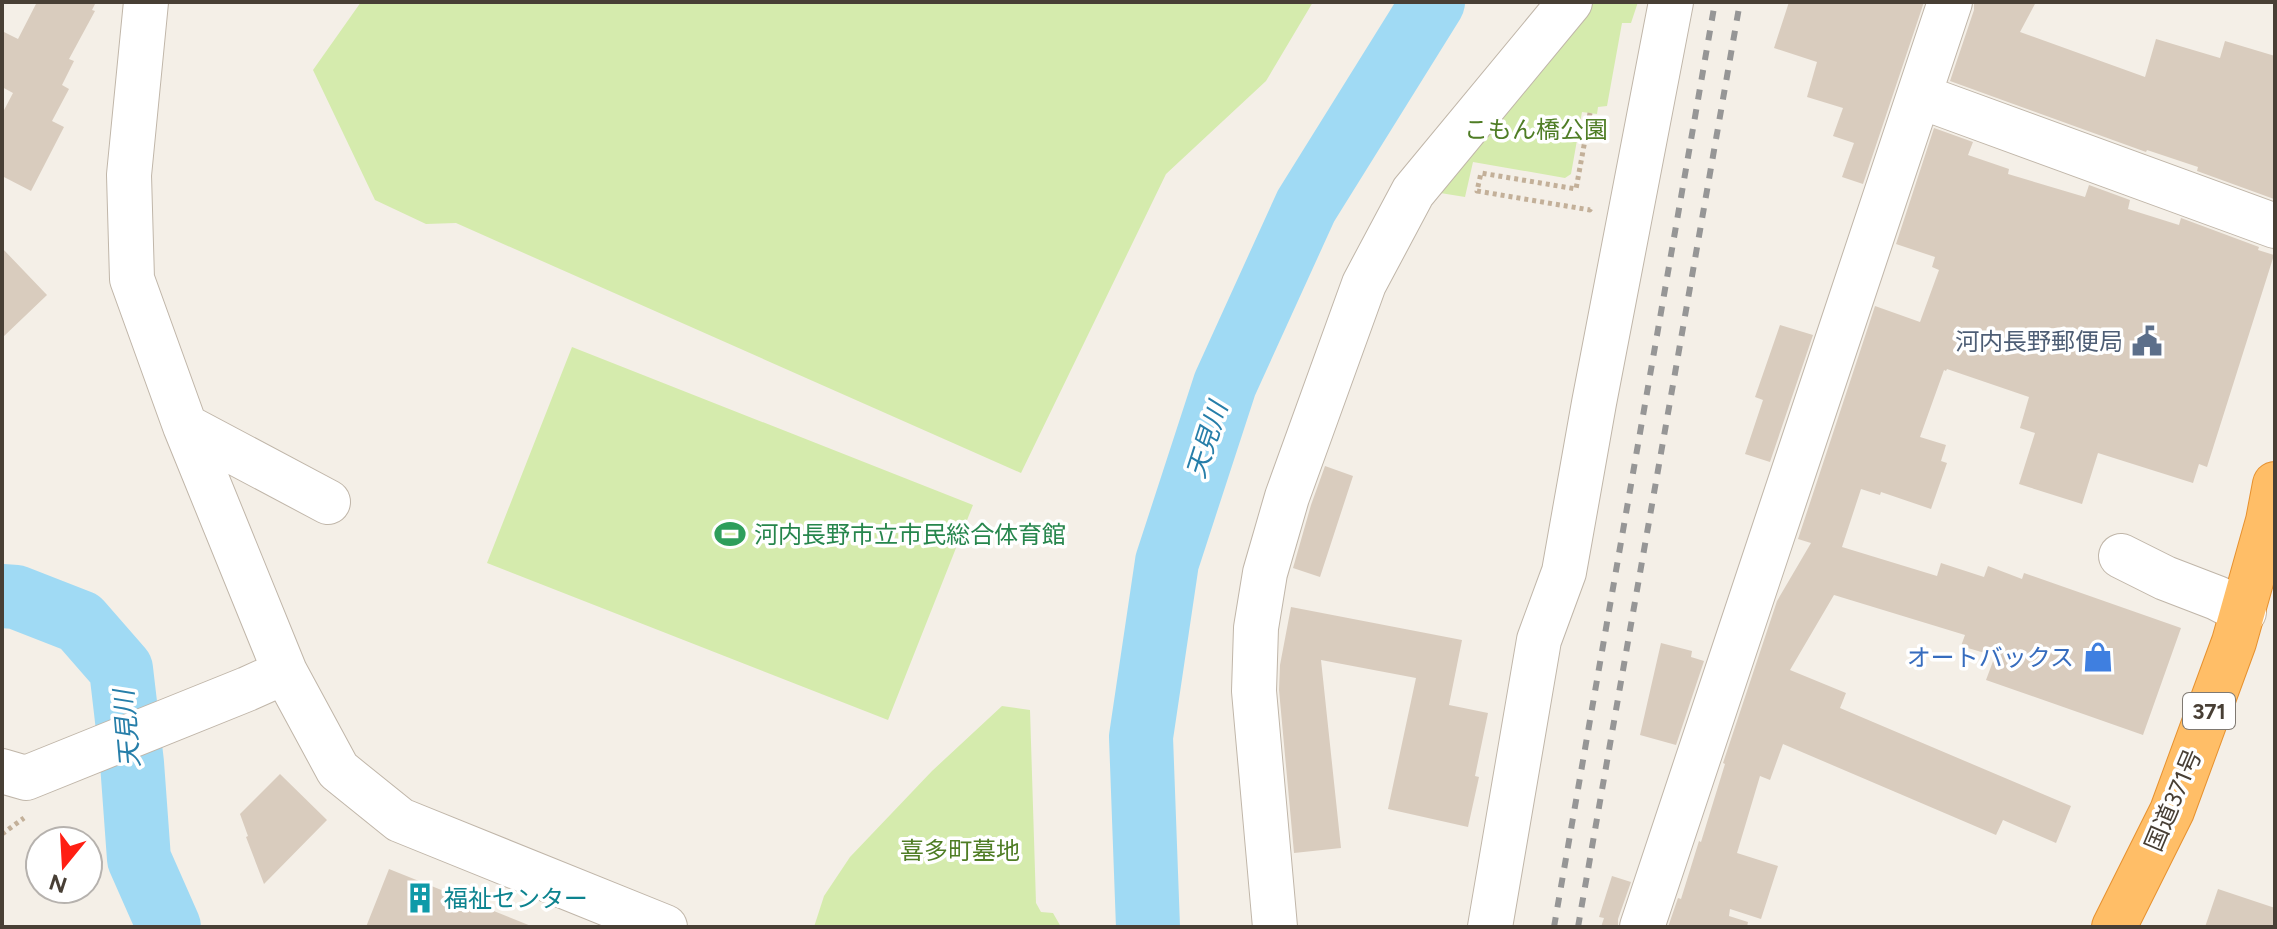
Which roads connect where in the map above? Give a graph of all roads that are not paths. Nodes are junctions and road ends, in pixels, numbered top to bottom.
1 (146, 2) edge
2 (1570, 2) edge
3 (1671, 2) edge
4 (1950, 2) edge
5 (1919, 96) junction
6 (2275, 226) edge
7 (185, 426) junction
8 (2275, 484) edge
9 (328, 502) dead end
10 (2121, 556) dead end
11 (2244, 612) junction
12 (266, 681) junction
13 (20, 787) edge
14 (665, 927) edge
15 (1275, 927) edge
16 (1490, 927) edge
17 (1642, 927) edge
18 (2114, 927) edge

1 - 7 street
2 - 15 street
3 - 16 street
4 - 5 street
5 - 6 street
5 - 17 street
7 - 9 street
7 - 12 street
8 - 11 highway, 国道371号 / 371
10 - 11 street
11 - 18 highway, 国道371号 / 371
12 - 13 street
12 - 14 street

